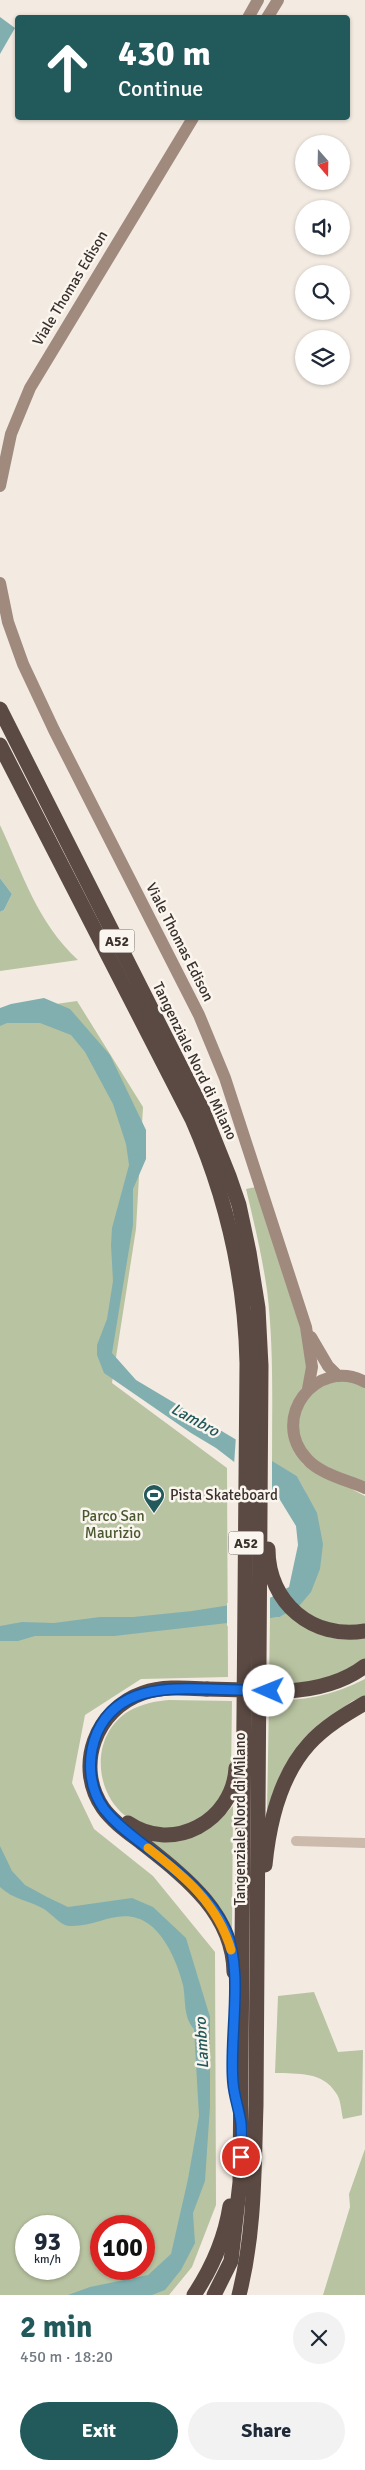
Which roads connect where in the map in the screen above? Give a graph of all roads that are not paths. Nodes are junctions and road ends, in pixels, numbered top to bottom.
1 (258, 0) edge
2 (278, 0) edge
3 (250, 15) edge
4 (269, 15) edge
5 (192, 120) edge
6 (0, 486) edge
7 (0, 583) edge
8 (0, 709) edge
9 (0, 744) edge
10 (225, 1185) junction
11 (306, 1327) junction
12 (338, 1376) junction
13 (365, 1382) edge
14 (308, 1389) junction
15 (257, 1433) junction
16 (365, 1488) edge
17 (258, 1494) junction
18 (247, 1594) junction
19 (365, 1631) edge
20 (247, 1632) junction
21 (365, 1666) edge
22 (365, 1674) edge
23 (207, 1692) junction
24 (289, 1694) junction
25 (365, 1703) edge
26 (296, 1841) dead end
27 (365, 1843) edge
28 (257, 1892) junction
29 (241, 2123) junction
30 (194, 2295) edge
31 (214, 2295) edge
32 (238, 2295) edge

1 - 3 street
2 - 4 street
5 - 6 street, Viale Thomas Edison
7 - 11 street, Viale Thomas Edison
8 - 10 highway, Tangenziale Nord di Milano / A52
9 - 10 highway, Tangenziale Nord di Milano / A52
10 - 15 highway, Tangenziale Nord di Milano / A52
10 - 15 highway, Tangenziale Nord di Milano / A52
11 - 12 street, Viale Thomas Edison
11 - 14 street, Viale Thomas Edison
12 - 13 street
12 - 14 street
14 - 16 street
15 - 17 highway, Tangenziale Nord di Milano / A52
15 - 17 highway
17 - 18 highway
17 - 18 highway, Tangenziale Nord di Milano / A52
17 - 19 highway
18 - 20 highway
18 - 20 highway, Tangenziale Nord di Milano / A52
20 - 23 highway
20 - 28 highway, Tangenziale Nord di Milano / A52
20 - 29 highway, Tangenziale Nord di Milano / A52
21 - 24 highway
22 - 24 highway
23 - 24 highway
23 - 29 highway
25 - 28 highway
26 - 27 street
28 - 32 highway, Tangenziale Nord di Milano / A52
29 - 30 highway
29 - 31 highway, Tangenziale Nord di Milano / A52

